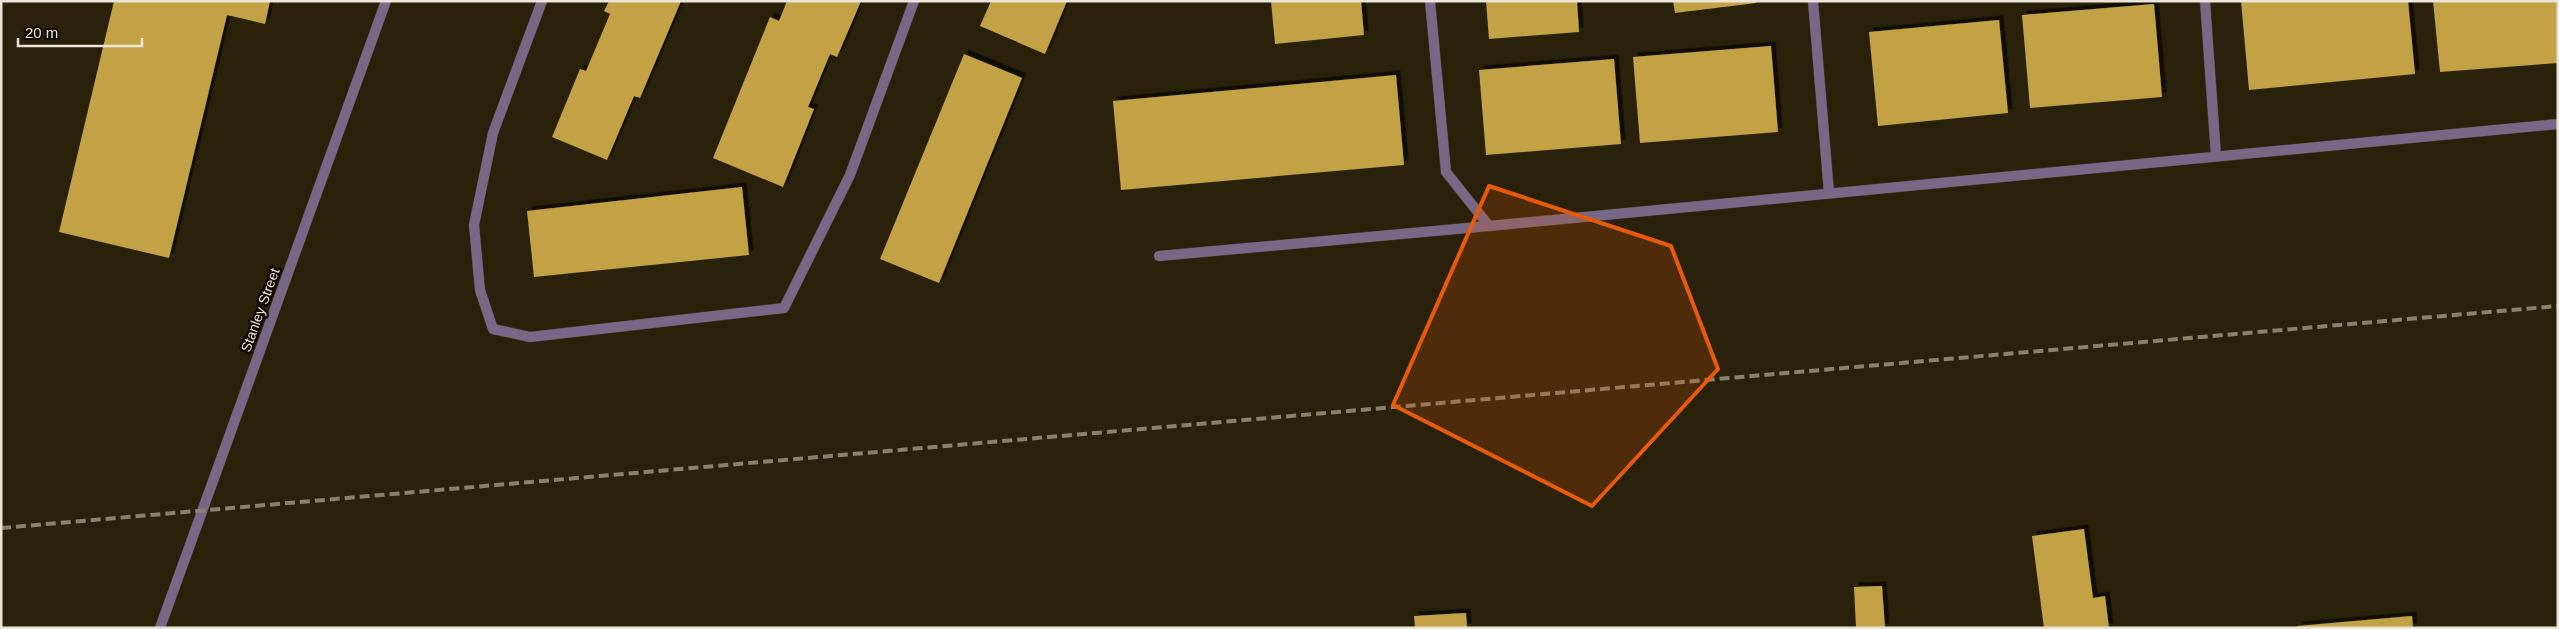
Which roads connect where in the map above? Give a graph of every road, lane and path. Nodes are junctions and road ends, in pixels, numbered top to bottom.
1 (386, 1) edge
2 (542, 1) edge
3 (914, 1) edge
4 (1430, 1) edge
5 (1813, 1) edge
6 (2205, 1) edge
7 (2558, 124) edge
8 (2216, 156) junction
9 (1829, 193) junction
10 (1489, 226) junction
11 (1158, 256) dead end
12 (160, 628) edge

1 - 12 street, Stanley Street
2 - 3 street
4 - 10 street
5 - 9 street
6 - 8 street
7 - 8 street
8 - 9 street
9 - 10 street
10 - 11 street

